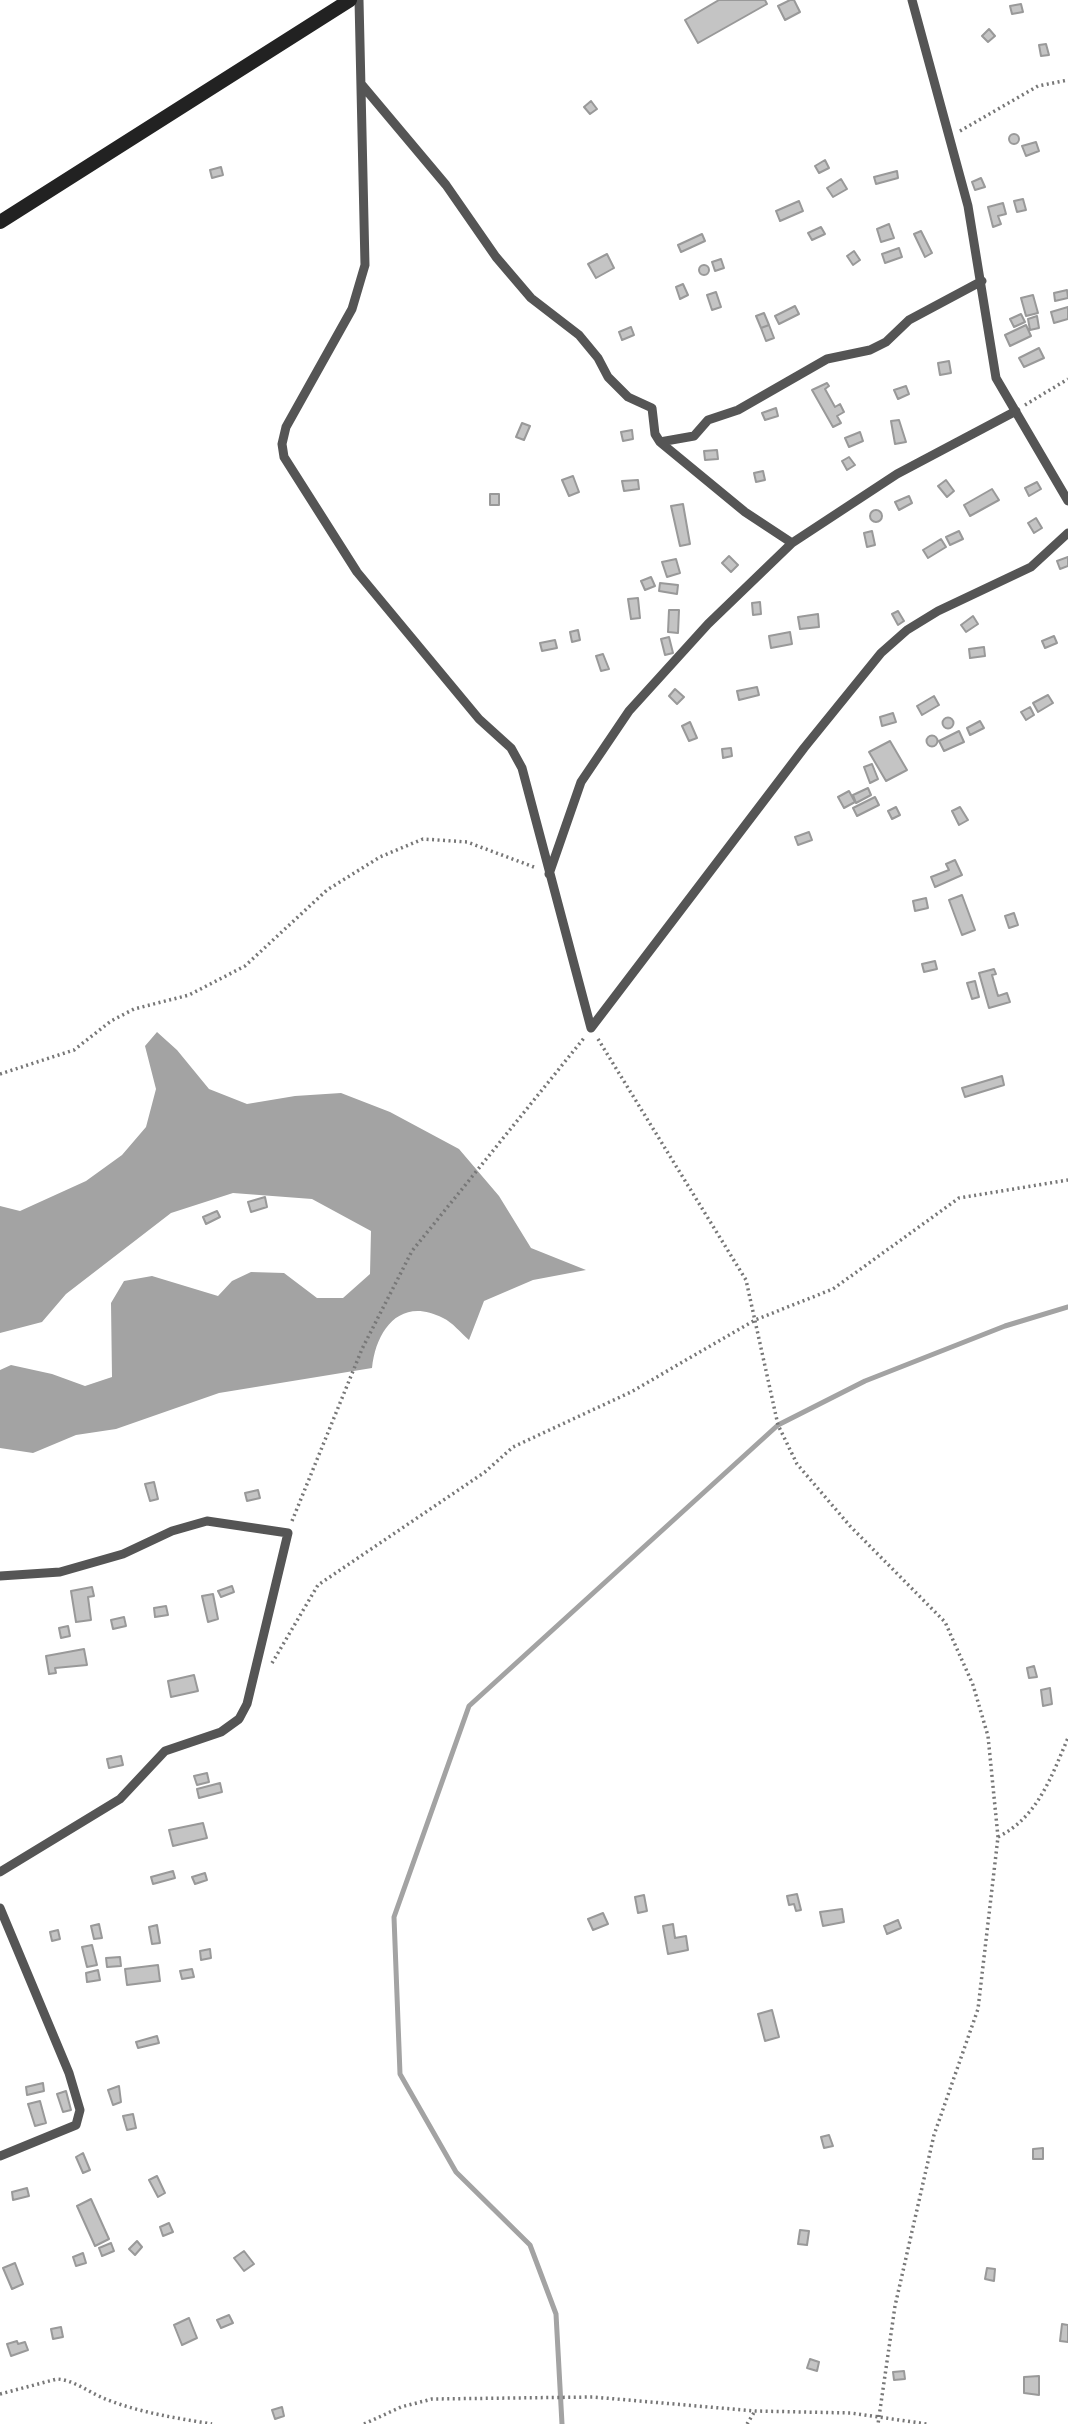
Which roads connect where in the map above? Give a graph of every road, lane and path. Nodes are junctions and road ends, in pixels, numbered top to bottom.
1 (349, 0) edge
2 (359, 0) edge
3 (912, 0) edge
4 (1068, 80) edge
5 (362, 85) junction
6 (949, 138) junction
7 (0, 222) edge
8 (982, 281) junction
9 (1068, 379) edge
10 (1016, 411) junction
11 (660, 442) junction
12 (1068, 501) edge
13 (1068, 533) edge
14 (792, 543) junction
15 (549, 874) junction
16 (591, 1028) junction
17 (0, 1074) edge
18 (1068, 1180) edge
19 (755, 1320) junction
20 (288, 1533) junction
21 (0, 1576) edge
22 (269, 1668) dead end
23 (1068, 1738) edge
24 (998, 1837) junction
25 (0, 1872) edge
26 (0, 1908) edge
27 (0, 2156) edge
28 (0, 2394) edge
29 (755, 2411) junction
30 (878, 2418) junction
31 (212, 2424) edge
32 (364, 2424) edge
33 (747, 2424) edge
34 (878, 2424) edge
35 (927, 2424) edge

1 - 7 main road
2 - 5 lane
3 - 6 lane
4 - 6 path
5 - 11 lane
5 - 15 lane
6 - 8 lane
8 - 10 lane
8 - 11 lane
9 - 10 path
10 - 12 lane
10 - 14 lane
11 - 14 lane
13 - 16 lane
14 - 15 lane
15 - 16 lane
15 - 17 path
16 - 19 path
16 - 20 path
18 - 19 path
19 - 22 path
19 - 24 path
20 - 21 lane
20 - 25 lane
23 - 24 path
24 - 30 path
26 - 27 lane
28 - 31 path
29 - 30 path
29 - 32 path
29 - 33 path
30 - 34 path
30 - 35 path

